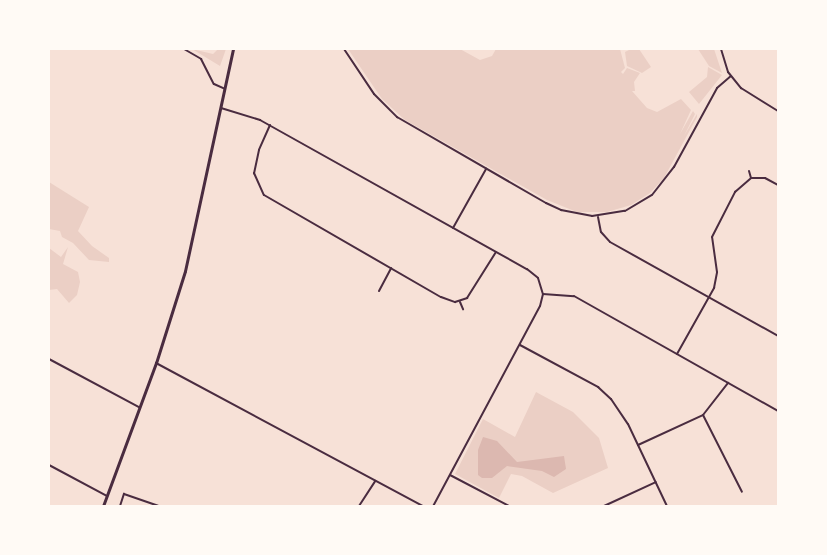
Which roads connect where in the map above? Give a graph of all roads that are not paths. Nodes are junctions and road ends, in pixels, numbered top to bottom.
1 (184, 49) edge
2 (233, 49) edge
3 (344, 49) edge
4 (721, 49) edge
5 (731, 76) junction
6 (224, 89) junction
7 (221, 108) junction
8 (778, 112) edge
9 (270, 125) junction
10 (486, 169) junction
11 (749, 171) dead end
12 (751, 178) junction
13 (778, 185) edge
14 (598, 216) junction
15 (453, 228) junction
16 (496, 252) junction
17 (391, 268) junction
18 (379, 291) dead end
19 (543, 294) junction
20 (709, 297) junction
21 (460, 302) junction
22 (463, 309) dead end
23 (778, 336) edge
24 (520, 345) junction
25 (677, 354) junction
26 (49, 359) edge
27 (156, 363) junction
28 (728, 383) junction
29 (139, 407) junction
30 (778, 411) edge
31 (703, 415) junction
32 (638, 445) junction
33 (49, 465) edge
34 (450, 475) junction
35 (375, 481) junction
36 (656, 482) junction
37 (742, 492) dead end
38 (107, 496) junction
39 (103, 506) edge
40 (120, 506) edge
41 (158, 506) edge
42 (359, 506) edge
43 (422, 506) edge
44 (433, 506) edge
45 (509, 506) edge
46 (604, 506) edge
47 (667, 506) edge

1 - 6 street
2 - 6 main road
3 - 10 street
4 - 5 street
5 - 8 street
5 - 14 street
6 - 7 main road
7 - 9 street
7 - 27 main road
9 - 15 street
9 - 17 street
10 - 14 street
10 - 15 street
11 - 12 street
12 - 13 street
12 - 20 street
14 - 20 street
15 - 16 street
16 - 19 street
16 - 21 street
17 - 18 street
17 - 21 street
19 - 24 street
19 - 25 street
20 - 23 street
20 - 25 street
21 - 22 street
24 - 32 street
24 - 34 street
25 - 28 street
26 - 29 street
27 - 29 main road
27 - 35 street
28 - 30 street
28 - 31 street
29 - 38 main road
31 - 32 street
31 - 37 street
32 - 36 street
33 - 38 street
34 - 44 street
34 - 45 street
35 - 42 street
35 - 43 street
36 - 46 street
36 - 47 street
38 - 39 main road
40 - 41 street

